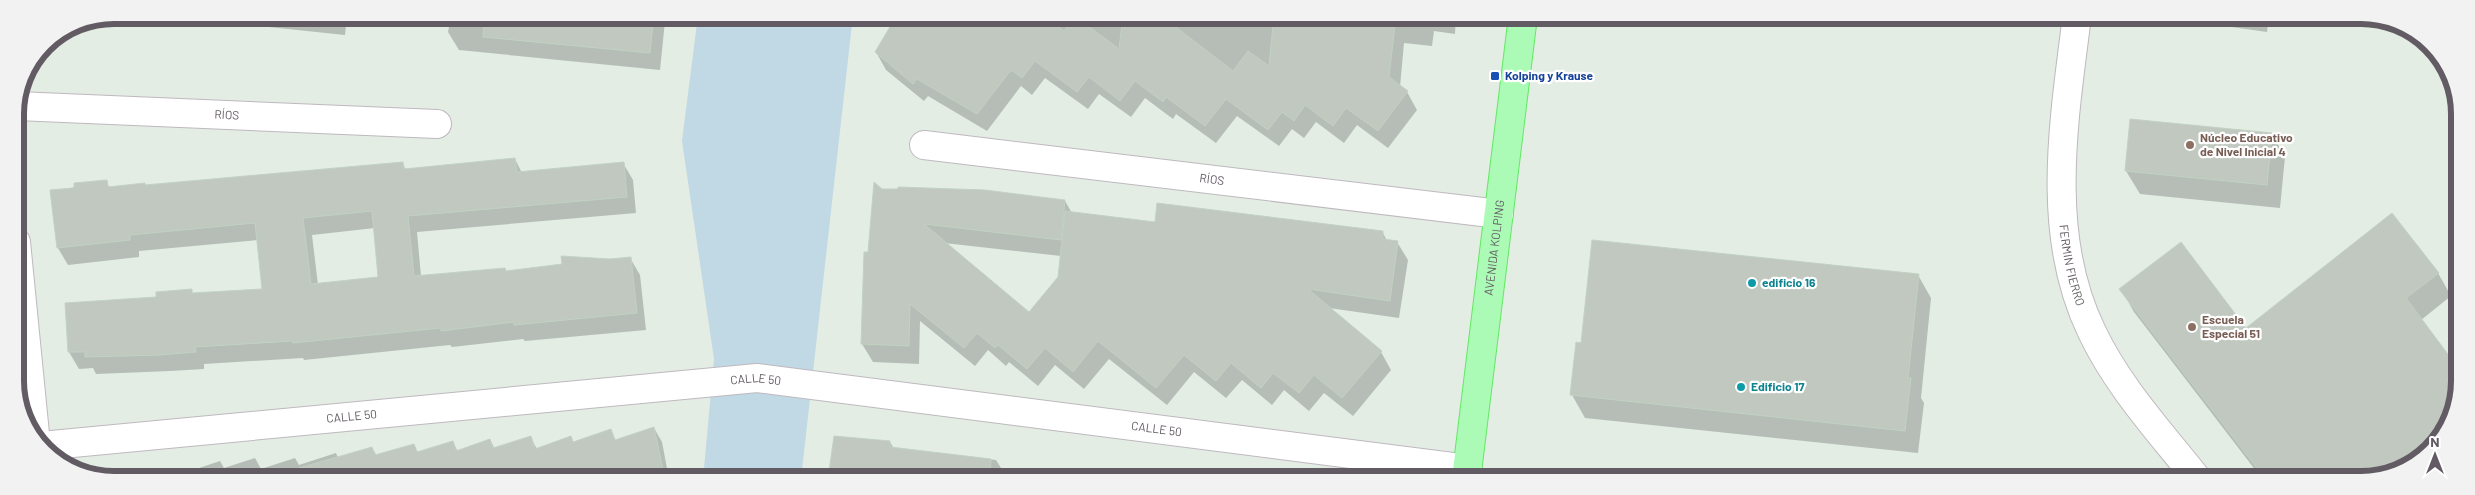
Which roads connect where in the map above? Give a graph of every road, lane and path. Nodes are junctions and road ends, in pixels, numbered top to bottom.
1 (1522, 24) edge
2 (2076, 24) edge
3 (25, 106) edge
4 (437, 124) dead end
5 (924, 145) dead end
6 (1499, 214) junction
7 (24, 323) edge
8 (34, 422) edge
9 (50, 445) edge
10 (1445, 471) edge
11 (1467, 471) edge
12 (2191, 471) edge

1 - 6 main road, AVENIDA KOLPING
2 - 12 street, FERMIN FIERRO
3 - 4 street, RÍOS
5 - 6 street, RÍOS
6 - 11 main road, AVENIDA KOLPING
7 - 8 street
9 - 10 street, CALLE 50

